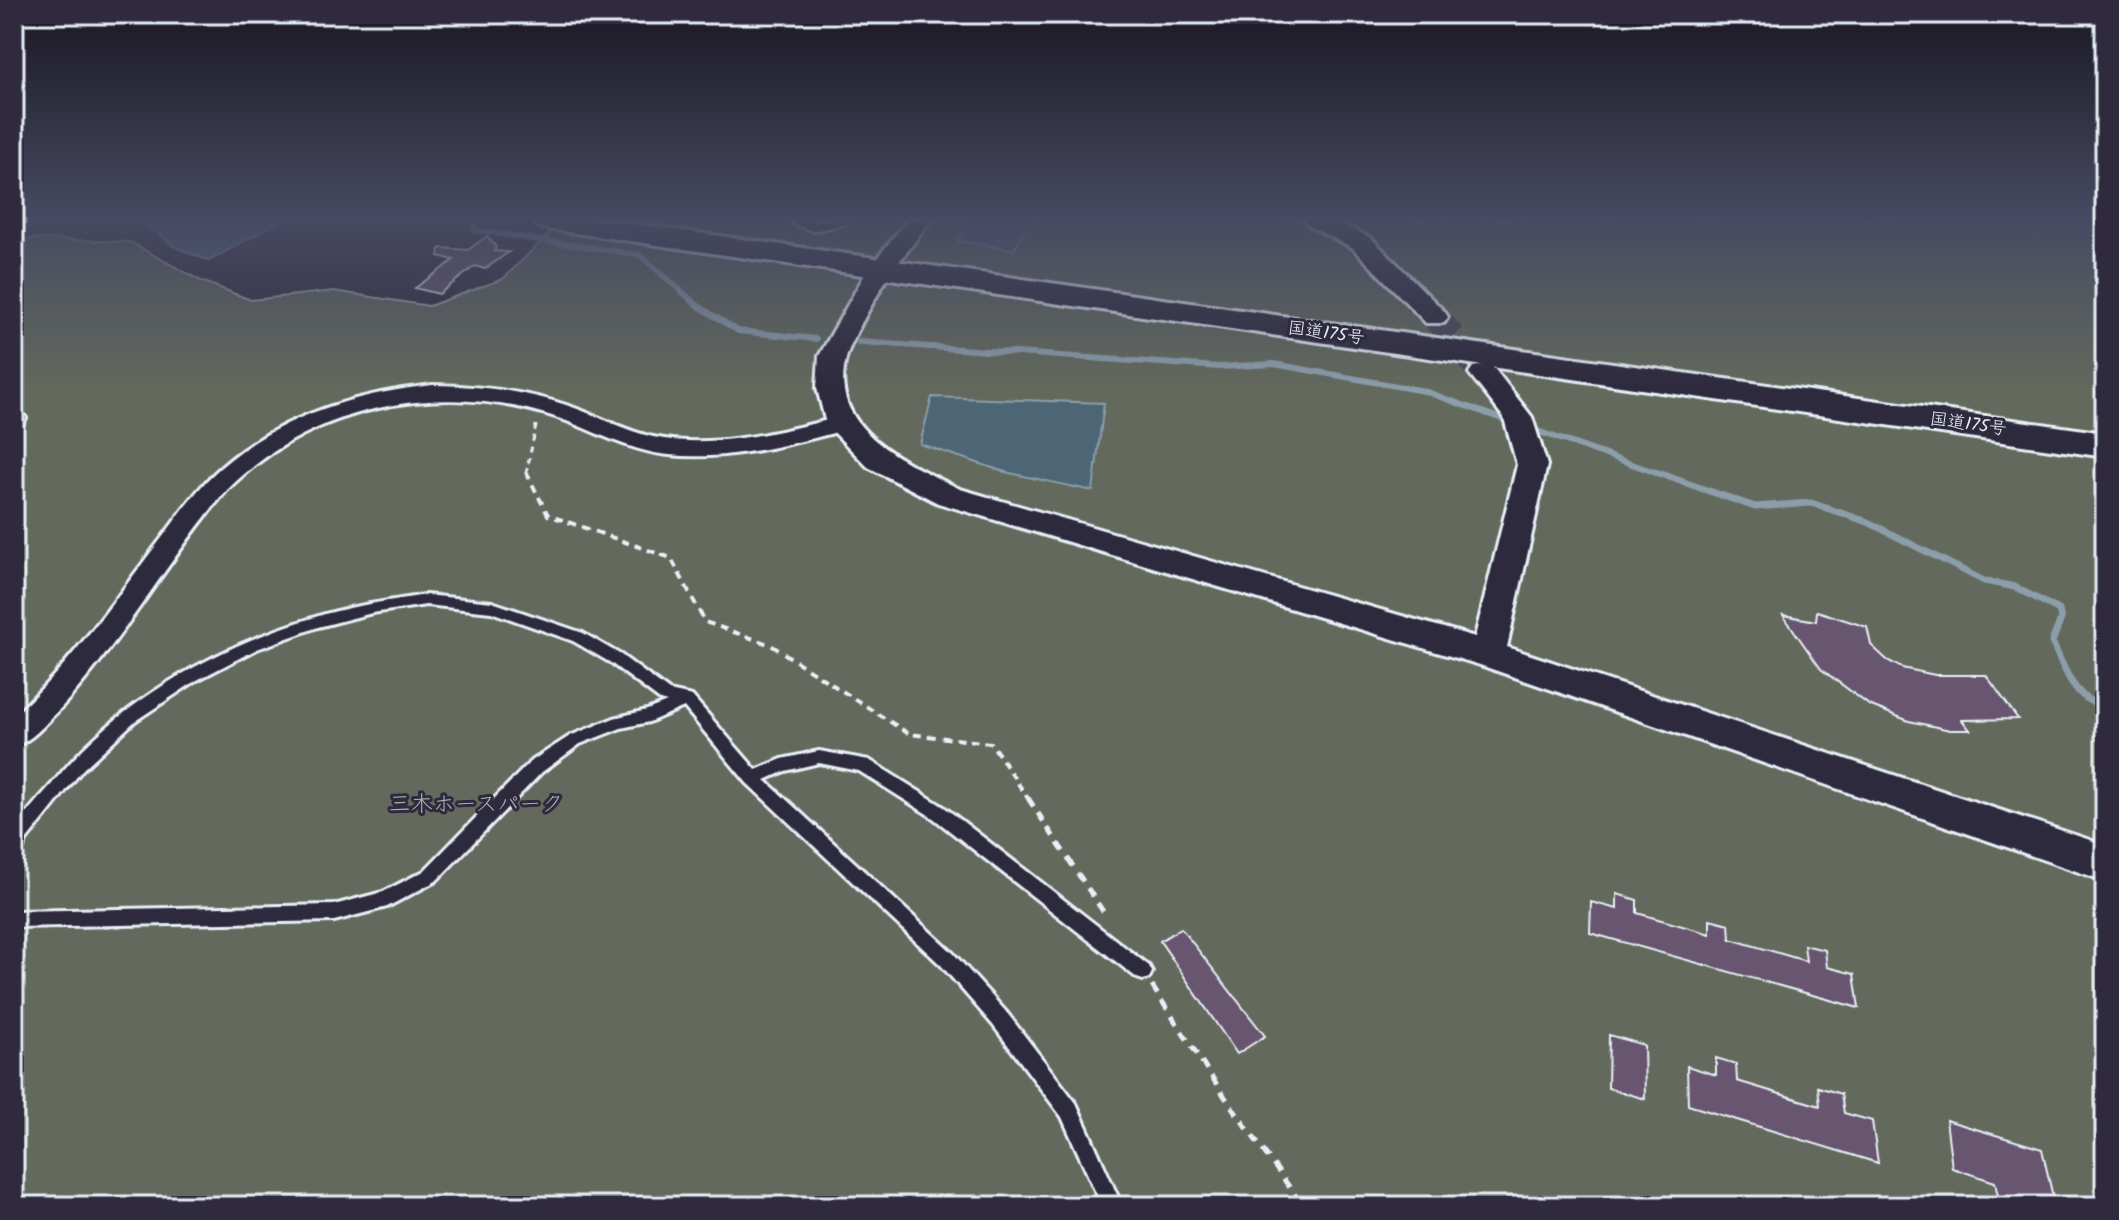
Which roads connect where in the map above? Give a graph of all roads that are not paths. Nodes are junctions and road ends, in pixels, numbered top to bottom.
1 (877, 277) edge
2 (966, 277) edge
3 (994, 277) edge
4 (1395, 277) edge
5 (1435, 317) tunnel mouth
6 (1483, 373) tunnel mouth
7 (841, 424) junction
8 (2105, 429) edge
9 (2105, 445) edge
10 (1488, 654) junction
11 (687, 700) junction
12 (14, 734) edge
13 (753, 778) junction
14 (14, 849) edge
15 (2105, 863) edge
16 (14, 919) edge
17 (1143, 972) dead end
18 (1112, 1206) edge

1 - 7 street
2 - 9 highway, 国道175号
3 - 8 highway, 国道175号
4 - 5 street
6 - 10 street
7 - 10 street
7 - 12 street
10 - 15 street
11 - 13 lane
11 - 14 lane
11 - 16 lane
13 - 17 lane
13 - 18 lane

